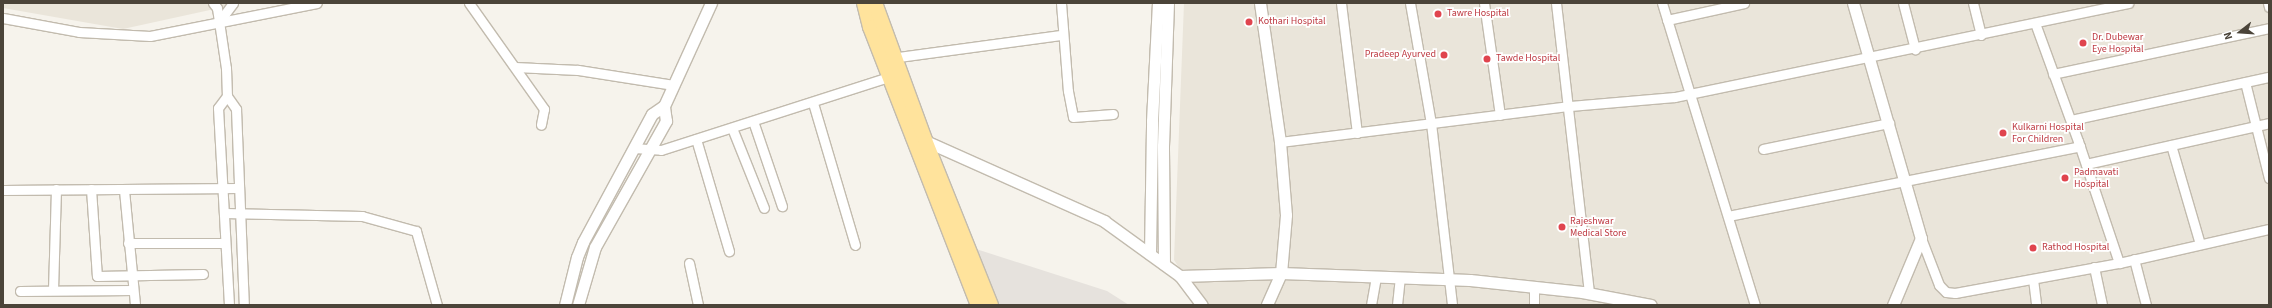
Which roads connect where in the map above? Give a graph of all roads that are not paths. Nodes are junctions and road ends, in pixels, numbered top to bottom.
1 (213, 3) edge
2 (233, 3) edge
3 (317, 3) edge
4 (469, 3) edge
5 (711, 3) edge
6 (864, 3) edge
7 (875, 3) edge
8 (1061, 3) edge
9 (1158, 3) edge
10 (1168, 3) edge
11 (1260, 3) edge
12 (1342, 3) edge
13 (1410, 3) edge
14 (1484, 3) edge
15 (1556, 3) edge
16 (1662, 3) edge
17 (1744, 3) edge
18 (1853, 3) edge
19 (1903, 3) edge
20 (1973, 3) edge
21 (2128, 3) edge
22 (2268, 3) edge
23 (2095, 7) edge
24 (2269, 7) edge
25 (3, 18) edge
26 (1668, 20) junction
27 (218, 22) junction
28 (2035, 23) junction
29 (2269, 28) edge
30 (1062, 35) junction
31 (1981, 35) junction
32 (1915, 49) junction
33 (888, 58) junction
34 (1869, 58) junction
35 (515, 67) junction
36 (2054, 74) junction
37 (889, 77) junction
38 (2269, 77) edge
39 (2245, 82) junction
40 (674, 85) junction
41 (227, 93) junction
42 (1690, 94) junction
43 (813, 103) junction
44 (664, 106) junction
45 (1570, 106) junction
46 (1113, 114) dead end
47 (1500, 115) junction
48 (2071, 120) junction
49 (753, 121) junction
50 (2269, 122) edge
51 (1431, 123) junction
52 (1889, 123) junction
53 (541, 125) dead end
54 (2255, 125) junction
55 (732, 128) junction
56 (1357, 133) junction
57 (919, 138) junction
58 (696, 140) junction
59 (1280, 142) junction
60 (2171, 144) junction
61 (2080, 146) junction
62 (634, 148) junction
63 (1763, 149) dead end
64 (650, 151) junction
65 (2086, 164) junction
66 (2269, 178) edge
67 (1906, 182) junction
68 (238, 188) junction
69 (56, 189) junction
70 (91, 189) junction
71 (222, 189) junction
72 (3, 190) edge
73 (124, 190) junction
74 (782, 206) dead end
75 (764, 208) dead end
76 (224, 213) junction
77 (239, 213) junction
78 (1728, 216) junction
79 (2269, 229) edge
80 (1921, 238) junction
81 (583, 242) junction
82 (225, 243) junction
83 (128, 244) junction
84 (2200, 244) junction
85 (855, 245) dead end
86 (595, 247) junction
87 (729, 251) dead end
88 (1150, 254) junction
89 (2134, 259) junction
90 (689, 263) dead end
91 (2119, 263) junction
92 (1164, 264) junction
93 (2094, 267) junction
94 (1282, 273) junction
95 (203, 274) dead end
96 (132, 276) junction
97 (1180, 276) junction
98 (1376, 277) junction
99 (1400, 278) junction
100 (2033, 279) junction
101 (1450, 280) junction
102 (1534, 287) junction
103 (54, 290) junction
104 (133, 290) junction
105 (20, 291) dead end
106 (1589, 293) junction
107 (135, 305) edge
108 (229, 305) edge
109 (244, 305) edge
110 (437, 305) edge
111 (565, 305) edge
112 (578, 305) edge
113 (698, 305) edge
114 (978, 305) edge
115 (991, 305) edge
116 (1202, 305) edge
117 (1267, 305) edge
118 (1371, 305) edge
119 (1397, 305) edge
120 (1452, 305) edge
121 (1534, 305) edge
122 (1651, 305) edge
123 (1755, 305) edge
124 (1893, 305) edge
125 (2036, 305) edge
126 (2102, 305) edge
127 (2146, 305) edge

1 - 27 street
2 - 27 street
3 - 27 street
4 - 35 street
5 - 40 street
6 - 33 main road
7 - 33 main road
8 - 30 street
9 - 88 street
10 - 92 street
11 - 59 street
12 - 56 street
13 - 51 street
14 - 47 street
15 - 45 street
16 - 26 street
17 - 26 street
18 - 34 street
19 - 32 street
20 - 31 street
21 - 23 street
22 - 24 street
23 - 28 street
25 - 27 street
26 - 42 street
27 - 41 street
28 - 31 street
28 - 36 street
29 - 36 street
30 - 33 street
30 - 46 street
31 - 32 street
32 - 34 street
33 - 37 main road
33 - 57 main road
34 - 42 street
34 - 52 street
35 - 40 street
35 - 53 street
36 - 48 street
37 - 43 street
37 - 57 main road
38 - 39 street
39 - 48 street
39 - 54 street
40 - 44 street
41 - 68 street
41 - 71 street
42 - 45 street
42 - 78 street
43 - 49 street
43 - 85 street
44 - 62 street
44 - 64 street
45 - 47 street
45 - 106 street
47 - 51 street
48 - 61 street
49 - 55 street
49 - 74 street
50 - 54 street
51 - 56 street
51 - 101 street
52 - 63 street
52 - 67 street
54 - 60 street
54 - 66 street
55 - 58 street
55 - 75 street
56 - 59 street
57 - 88 street
57 - 114 main road
57 - 115 main road
58 - 64 street
58 - 87 street
59 - 94 street
60 - 65 street
60 - 84 street
61 - 65 street
61 - 67 street
62 - 64 street
62 - 81 street
64 - 86 street
65 - 91 street
67 - 78 street
67 - 80 street
68 - 71 street
68 - 77 street
69 - 70 street
69 - 72 street
69 - 103 street
70 - 73 street
70 - 96 street
71 - 73 street
71 - 76 street
73 - 83 street
76 - 77 street
76 - 82 street
77 - 109 street
77 - 110 street
78 - 123 street
79 - 84 street
80 - 100 street
80 - 124 street
81 - 86 street
81 - 111 street
82 - 83 street
82 - 108 street
83 - 96 street
84 - 89 street
86 - 112 street
88 - 92 street
89 - 91 street
89 - 127 street
90 - 113 street
91 - 93 street
92 - 97 street
93 - 100 street
93 - 126 street
94 - 97 street
94 - 98 street
94 - 117 street
95 - 96 street
96 - 104 street
97 - 116 street
98 - 99 street
98 - 118 street
99 - 101 street
99 - 119 street
100 - 125 street
101 - 102 street
101 - 120 street
102 - 106 street
102 - 121 street
103 - 104 street
103 - 105 street
104 - 107 street
106 - 122 street

